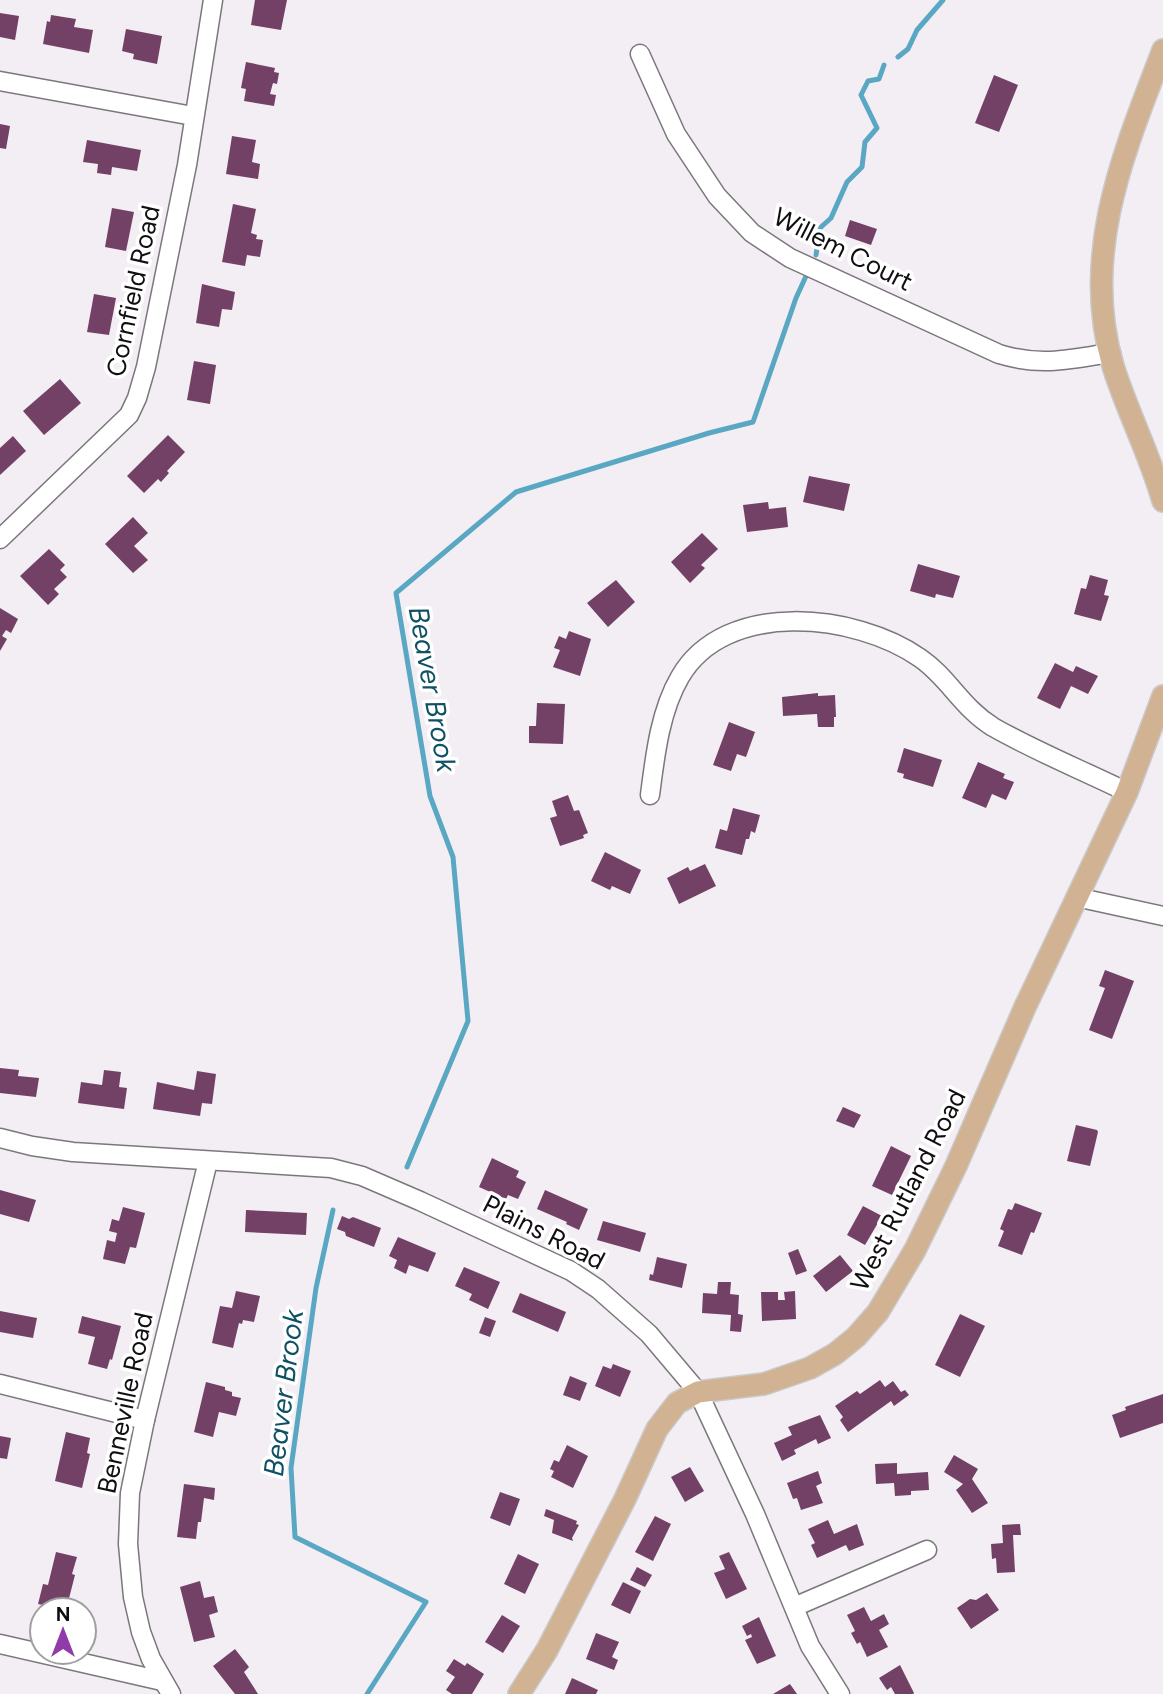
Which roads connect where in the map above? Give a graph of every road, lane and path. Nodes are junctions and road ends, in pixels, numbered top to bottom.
1 (213, 0) edge
2 (1163, 50) edge
3 (640, 54) dead end
4 (0, 81) edge
5 (193, 116) junction
6 (1111, 353) junction
7 (1163, 501) edge
8 (0, 539) edge
9 (1163, 696) edge
10 (1127, 792) junction
11 (650, 795) dead end
12 (1076, 897) junction
13 (1163, 916) edge
14 (0, 1138) edge
15 (208, 1161) junction
16 (0, 1384) edge
17 (698, 1392) junction
18 (145, 1420) junction
19 (927, 1550) dead end
20 (794, 1607) junction
21 (0, 1644) edge
22 (167, 1687) edge
23 (519, 1694) edge
24 (840, 1694) edge

1 - 5 street, Cornfield Road
2 - 6 main road
3 - 6 street, Willem Court
4 - 5 street
5 - 8 street, Cornfield Road
6 - 7 main road
9 - 10 main road, West Rutland Road
10 - 11 street
10 - 12 main road, West Rutland Road
12 - 13 street
12 - 17 main road, West Rutland Road
14 - 15 street, Plains Road
15 - 17 street, Plains Road
15 - 18 street, Benneville Road
16 - 18 street
17 - 20 street, Plains Road
17 - 23 main road, West Rutland Road
18 - 22 street, Benneville Road
19 - 20 street
20 - 24 street, Plains Road
21 - 22 street

